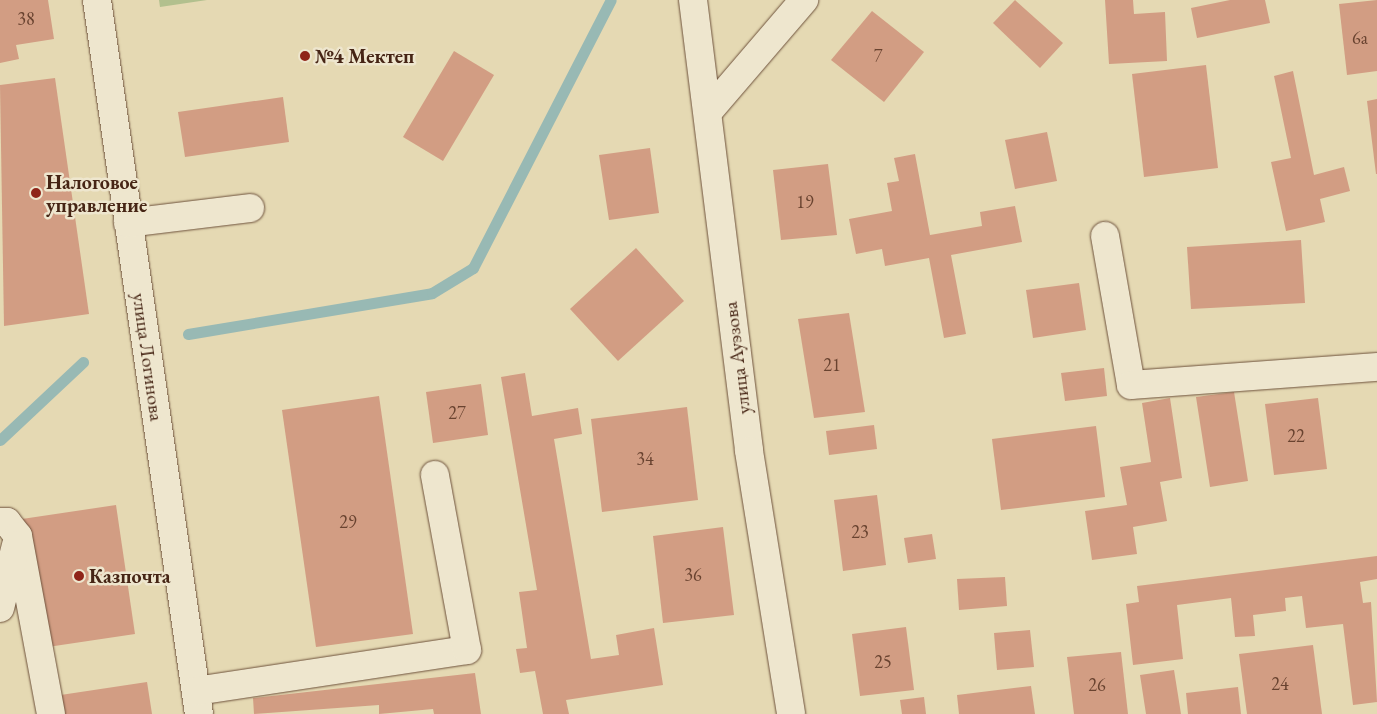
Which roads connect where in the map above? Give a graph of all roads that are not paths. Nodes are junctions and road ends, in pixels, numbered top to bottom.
1 (96, 0) edge
2 (693, 0) edge
3 (804, 0) edge
4 (708, 112) junction
5 (250, 208) dead end
6 (128, 223) junction
7 (1105, 236) dead end
8 (1377, 367) edge
9 (435, 475) dead end
10 (9, 529) edge
11 (0, 608) edge
12 (198, 703) edge
13 (51, 714) edge
14 (791, 714) edge

1 - 6 street, улица Логинова
2 - 4 street, улица Ауэзова
3 - 4 street
4 - 14 street, улица Ауэзова
5 - 6 street
6 - 12 street, улица Логинова
7 - 8 street
9 - 12 street
10 - 11 street
10 - 13 street

